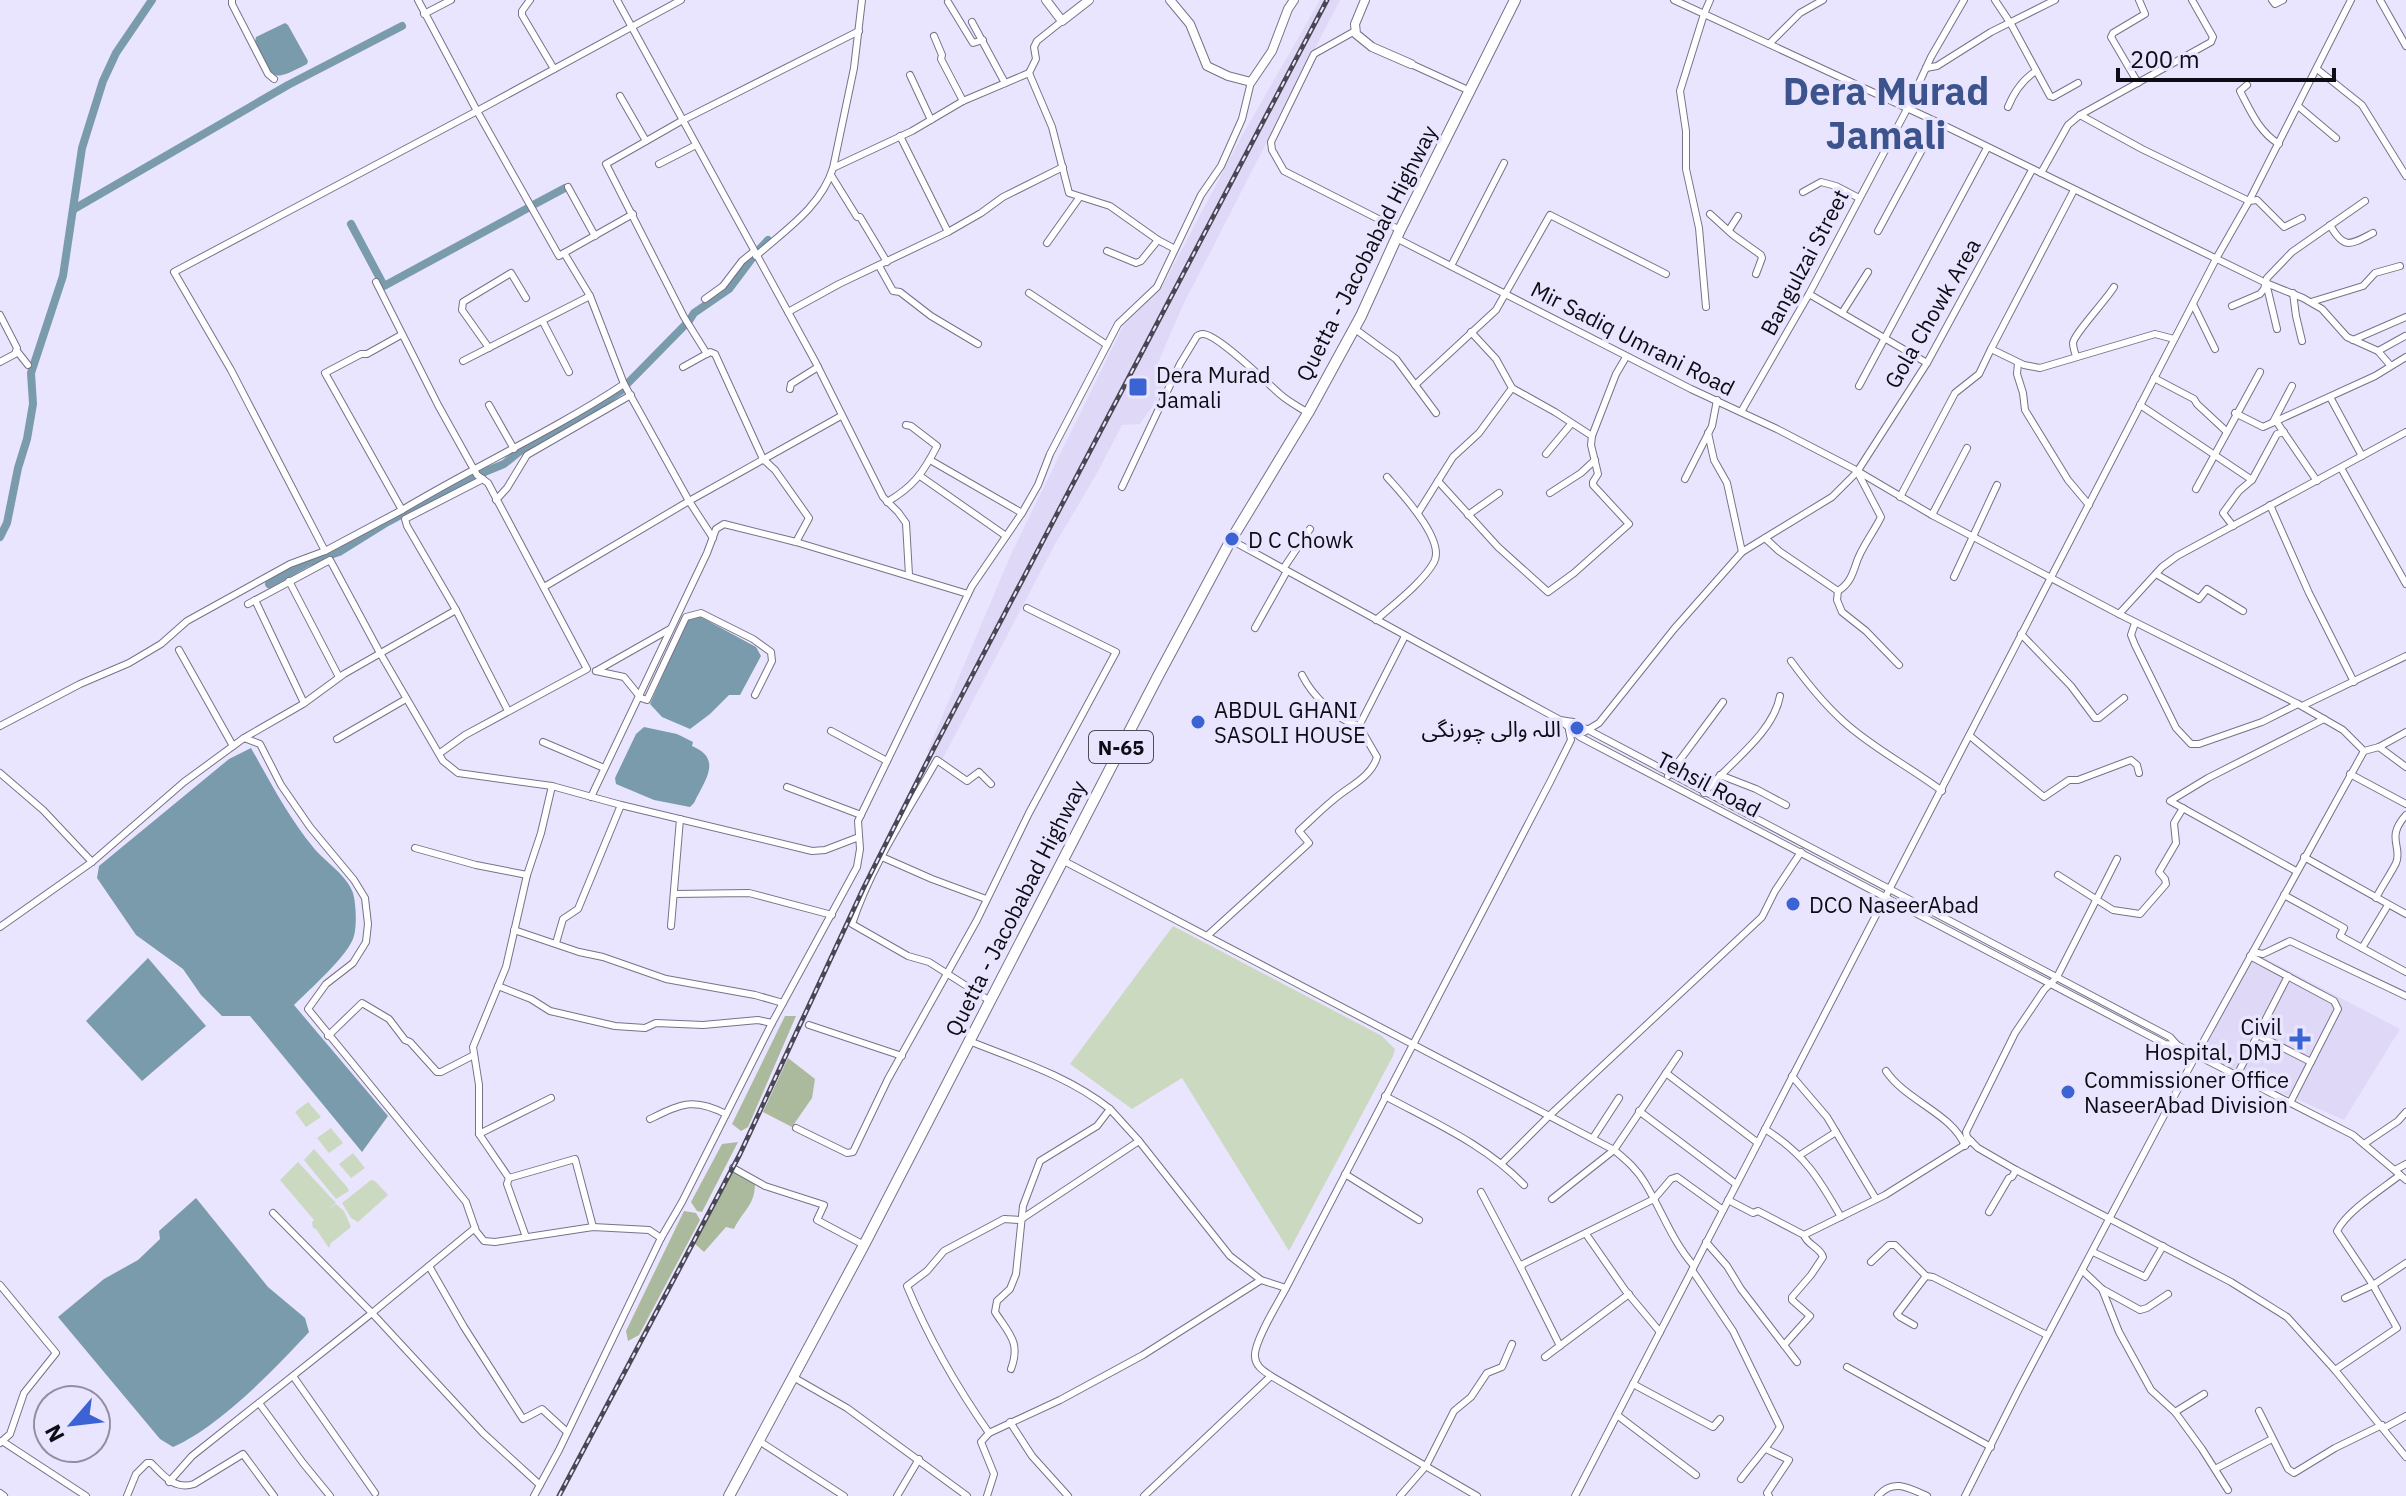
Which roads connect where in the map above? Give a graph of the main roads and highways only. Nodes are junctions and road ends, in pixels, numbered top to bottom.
1 (1515, 0) edge
2 (729, 1496) edge

1 - 2 highway, Quetta - Jacobabad Highway / N-65

